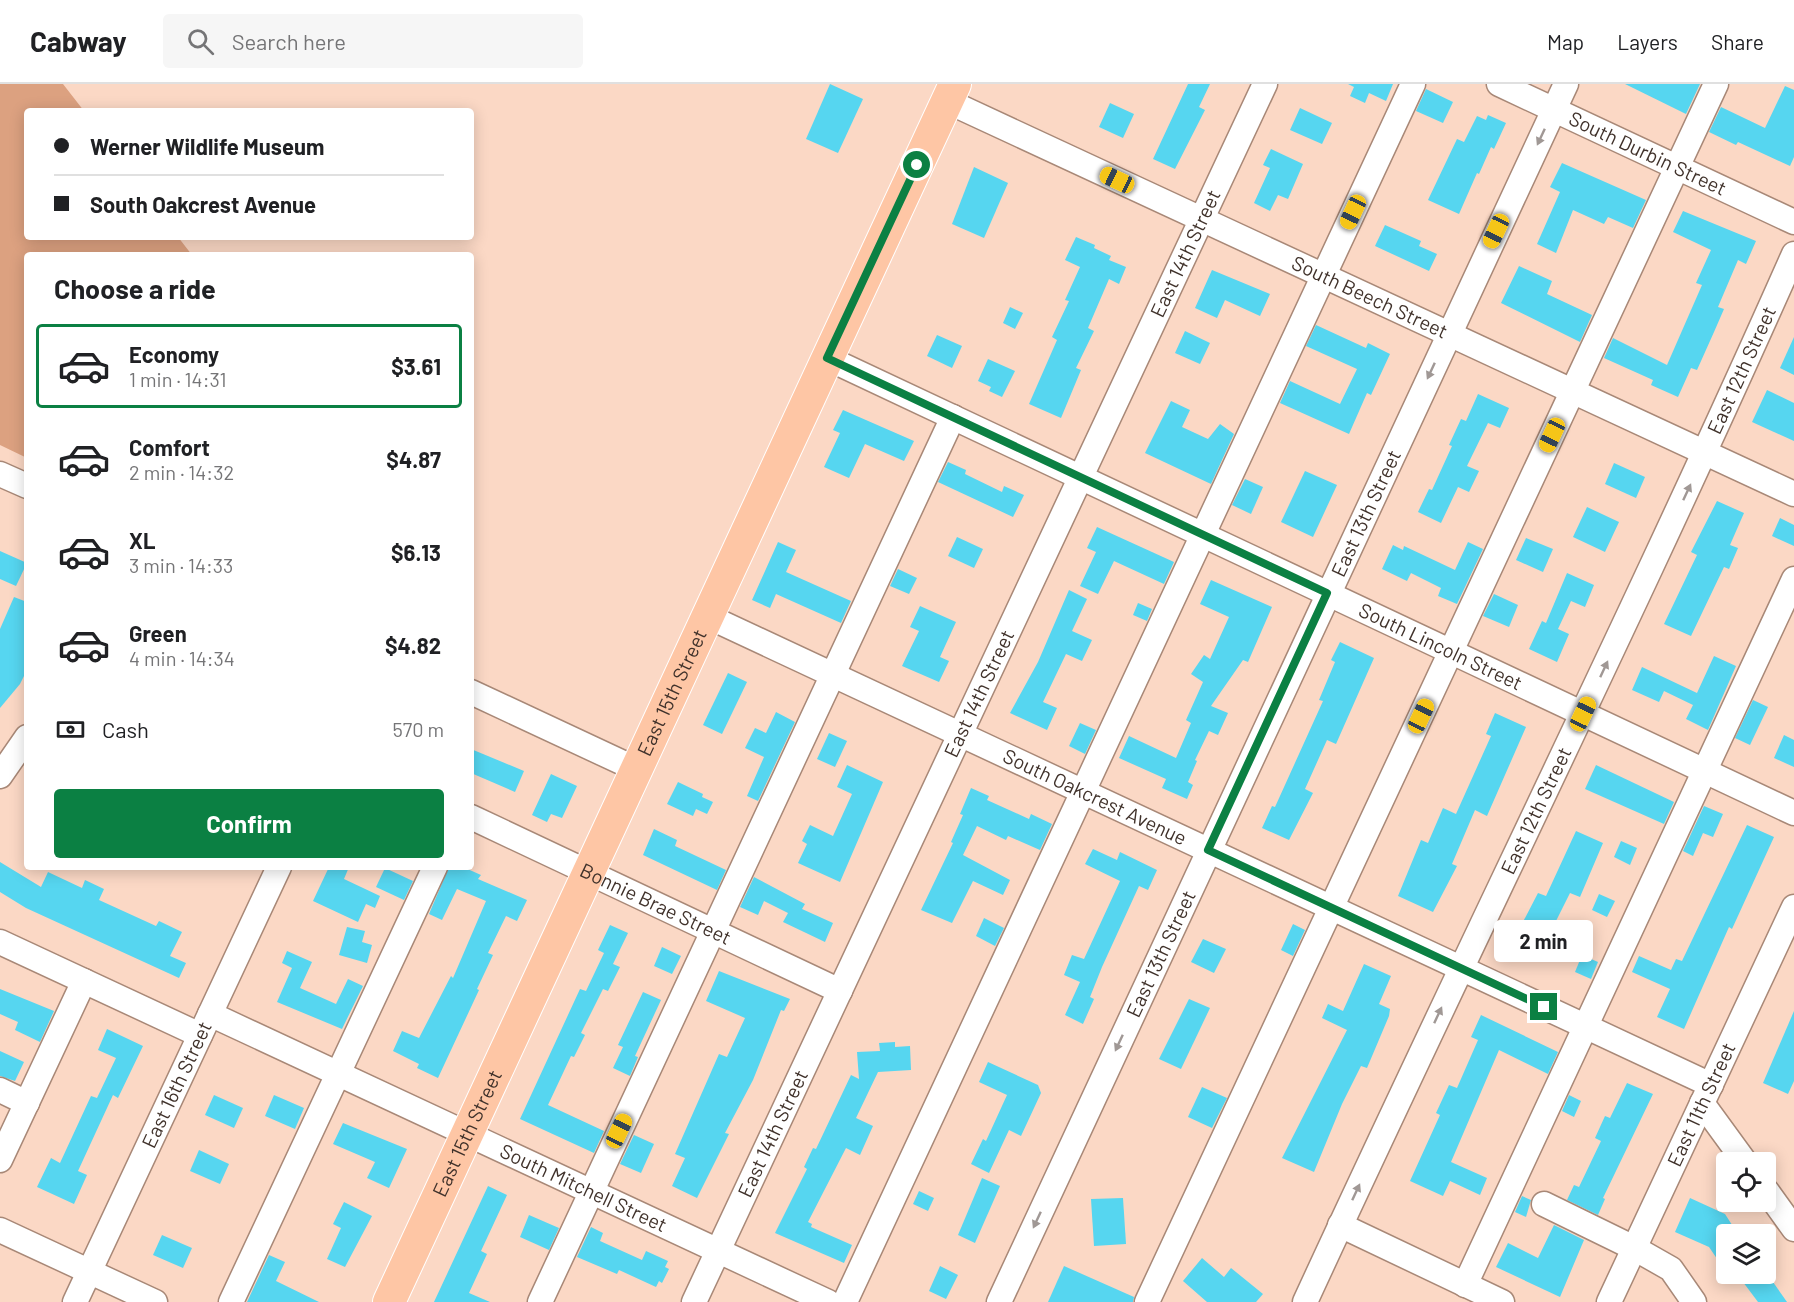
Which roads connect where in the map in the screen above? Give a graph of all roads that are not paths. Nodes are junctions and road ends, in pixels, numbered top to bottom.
1 (1265, 84) edge
2 (1413, 84) edge
3 (1499, 84) edge
4 (1566, 84) edge
5 (1716, 84) edge
6 (951, 92) edge
7 (1554, 109) junction
8 (1677, 168) junction
9 (1202, 219) junction
10 (1794, 222) edge
11 (1794, 254) edge
12 (1324, 276) junction
13 (1449, 334) junction
14 (827, 358) junction
15 (1572, 391) junction
16 (953, 417) junction
17 (1706, 453) junction
18 (0, 474) edge
19 (1081, 477) junction
20 (24, 485) edge
21 (1794, 494) edge
22 (1203, 535) junction
23 (1794, 579) edge
24 (1327, 593) junction
25 (707, 616) junction
26 (1451, 651) junction
27 (831, 674) junction
28 (474, 693) edge
29 (1583, 714) junction
30 (960, 735) junction
31 (24, 741) edge
32 (636, 769) junction
33 (1706, 771) junction
34 (0, 776) edge
35 (1083, 792) junction
36 (1794, 813) edge
37 (474, 818) edge
38 (1208, 850) junction
39 (278, 870) edge
40 (434, 870) edge
41 (589, 871) junction
42 (1794, 907) edge
43 (1331, 908) junction
44 (713, 931) junction
45 (0, 942) edge
46 (1460, 968) junction
47 (84, 981) junction
48 (840, 991) junction
49 (205, 1025) junction
50 (1586, 1027) junction
51 (339, 1074) junction
52 (0, 1090) edge
53 (1706, 1094) junction
54 (27, 1103) junction
55 (467, 1134) junction
56 (1739, 1152) edge
57 (0, 1160) edge
58 (591, 1192) junction
59 (1544, 1204) dead end
60 (1776, 1204) edge
61 (1341, 1225) junction
62 (1794, 1229) edge
63 (0, 1230) edge
64 (1634, 1248) junction
65 (718, 1251) junction
66 (89, 1271) junction
67 (1466, 1285) junction
68 (75, 1302) edge
69 (155, 1302) edge
70 (231, 1302) edge
71 (389, 1302) edge
72 (540, 1302) edge
73 (694, 1302) edge
74 (828, 1302) edge
75 (845, 1302) edge
76 (999, 1302) edge
77 (1147, 1302) edge
78 (1305, 1302) edge
79 (1502, 1302) edge
80 (1609, 1302) edge
81 (1694, 1302) edge

1 - 9 street, East 14th Street
2 - 12 street
3 - 7 street, South Durbin Street
4 - 7 street, East 13th Street
5 - 8 street
6 - 9 street, South Beech Street
6 - 14 main road, East 15th Street
7 - 8 street, South Durbin Street
7 -> 13 street, East 13th Street
8 - 10 street, South Durbin Street
8 - 15 street
9 - 12 street, South Beech Street
9 - 19 street, East 14th Street
11 - 17 street, East 12th Street
12 - 13 street, South Beech Street
12 - 22 street
13 - 15 street, South Beech Street
13 -> 24 street, East 13th Street
14 - 16 street, South Lincoln Street
14 - 25 main road, East 15th Street
15 - 17 street, South Beech Street
15 - 26 street
16 - 19 street, South Lincoln Street
16 - 27 street
17 - 21 street, South Beech Street
29 -> 17 street, East 12th Street
18 - 20 street
19 - 22 street, South Lincoln Street
19 - 30 street, East 14th Street
22 - 24 street, South Lincoln Street
22 - 35 street
23 - 33 street
24 - 26 street, South Lincoln Street
24 - 38 street, East 13th Street
25 - 27 street, South Oakcrest Avenue
25 - 32 main road, East 15th Street
26 - 29 street, South Lincoln Street
26 - 43 street
27 - 30 street, South Oakcrest Avenue
27 - 44 street
28 - 32 street
29 - 33 street, South Lincoln Street
29 - 46 street, East 12th Street
30 - 35 street, South Oakcrest Avenue
30 - 48 street, East 14th Street
31 - 34 street
32 - 41 main road, East 15th Street
33 - 36 street, South Lincoln Street
33 - 50 street
35 - 38 street, South Oakcrest Avenue
35 - 75 street
37 - 41 street, Bonnie Brae Street
38 - 43 street, South Oakcrest Avenue
38 -> 76 street, East 13th Street
39 - 49 street, East 16th Street
40 - 51 street
41 - 44 street, Bonnie Brae Street
41 - 55 main road, East 15th Street
42 - 53 street, East 11th Street
43 - 46 street, South Oakcrest Avenue
43 - 77 street
44 - 48 street, Bonnie Brae Street
44 - 58 street
45 - 47 street, South Mitchell Street
46 - 50 street, South Oakcrest Avenue
61 -> 46 street, East 12th Street
47 - 49 street, South Mitchell Street
47 - 54 street
48 - 65 street, East 14th Street
49 - 51 street, South Mitchell Street
49 - 66 street, East 16th Street
50 - 53 street, South Oakcrest Avenue
50 - 67 street
51 - 55 street, South Mitchell Street
51 - 70 street
52 - 54 street
53 - 56 street
53 - 64 street, East 11th Street
54 - 57 street
55 - 58 street, South Mitchell Street
55 - 71 main road, East 15th Street
58 - 65 street, South Mitchell Street
58 - 72 street
59 - 64 street
60 - 62 street
61 - 67 street
61 - 78 street, East 12th Street
63 - 66 street
64 - 80 street, East 11th Street
64 - 81 street
65 - 73 street, East 14th Street
65 - 74 street, South Mitchell Street
66 - 68 street, East 16th Street
66 - 69 street
67 - 79 street

